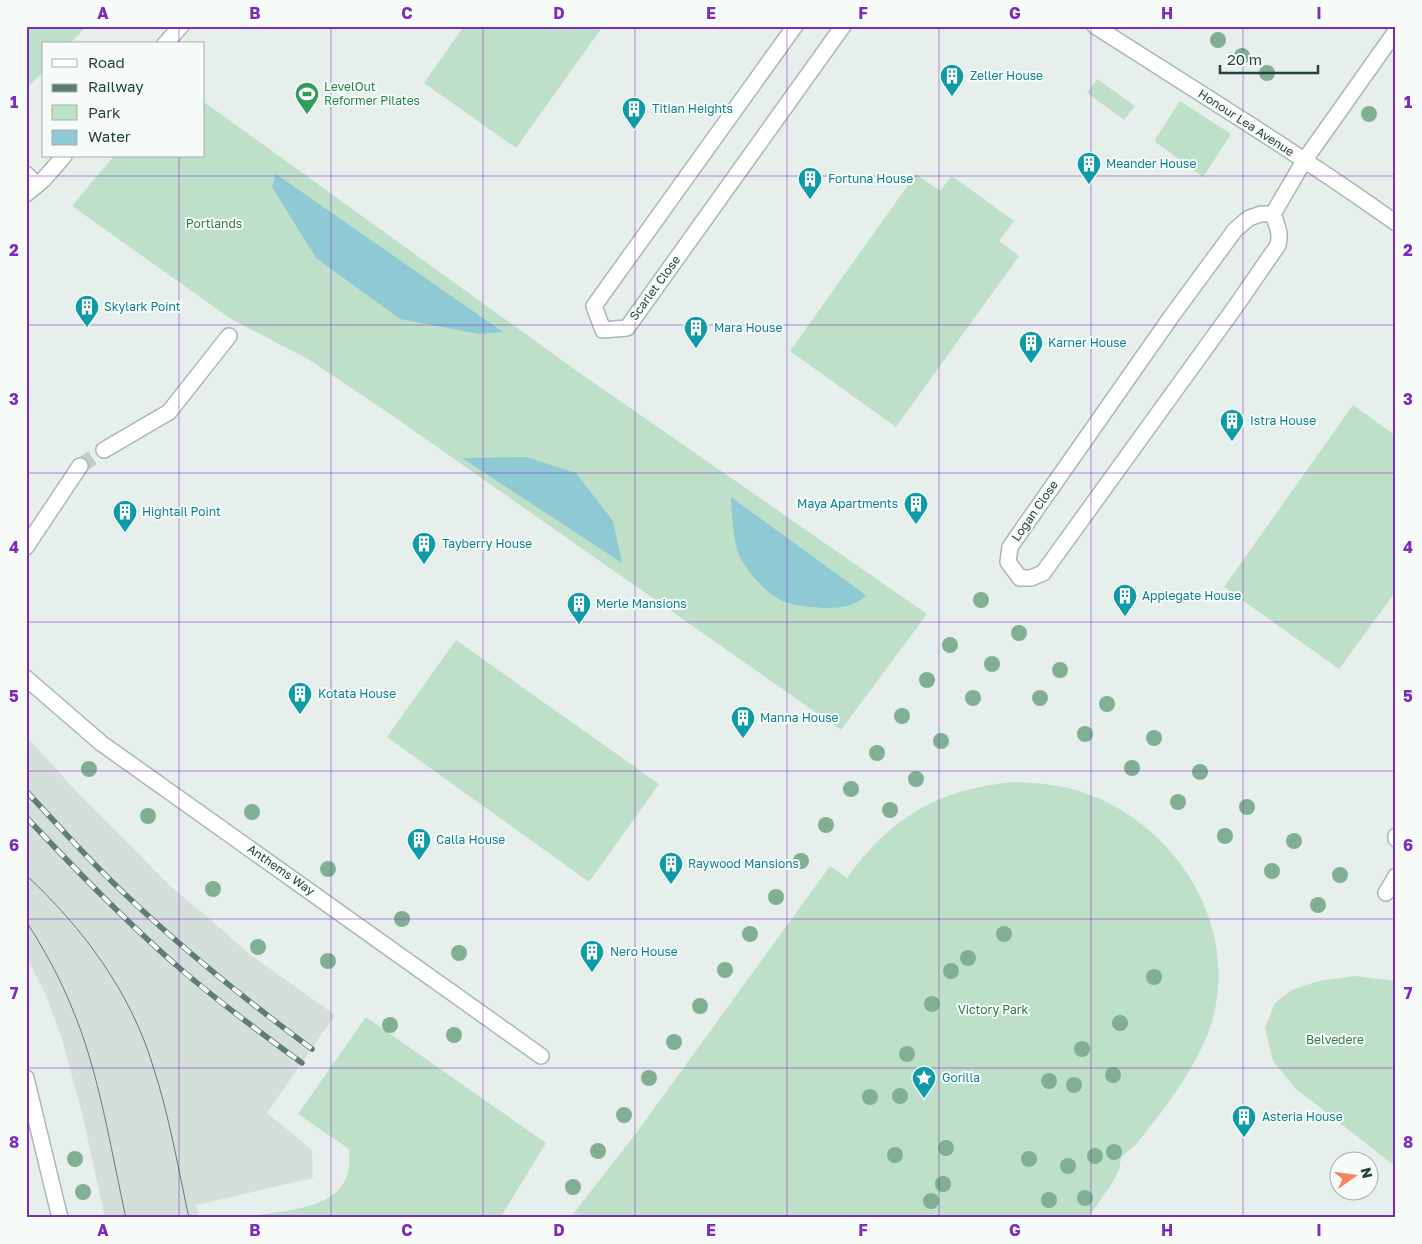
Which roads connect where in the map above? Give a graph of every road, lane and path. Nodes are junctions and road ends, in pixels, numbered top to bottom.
1 (181, 26) edge
2 (795, 26) edge
3 (843, 26) edge
4 (1095, 26) edge
5 (1396, 31) edge
6 (167, 42) edge
7 (62, 158) edge
8 (1304, 161) junction
9 (30, 184) edge
10 (1273, 214) junction
11 (1396, 223) edge
12 (229, 336) dead end
13 (104, 450) tunnel mouth
14 (80, 466) tunnel mouth
15 (26, 547) edge
16 (26, 678) edge
17 (1396, 876) edge
18 (1386, 893) dead end
19 (541, 1056) dead end
20 (26, 1078) edge
21 (60, 1218) edge

1 - 6 street
2 - 3 street, Scarlet Close
4 - 8 street, Honour Lea Avenue
5 - 8 street
7 - 9 street
8 - 10 street
8 - 11 street, Honour Lea Avenue
10 - 10 street, Logan Close
12 - 13 street
14 - 15 street
16 - 19 street, Anthems Way
17 - 18 street
20 - 21 street

